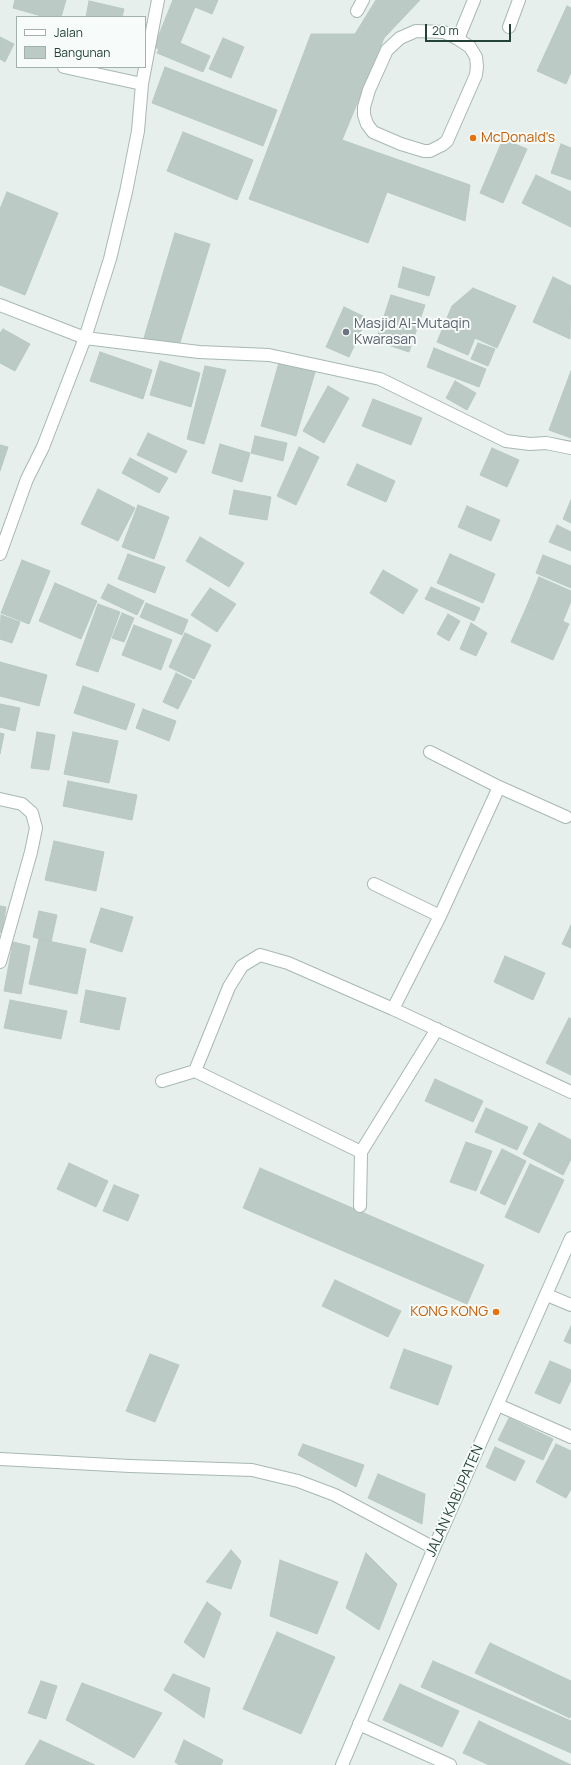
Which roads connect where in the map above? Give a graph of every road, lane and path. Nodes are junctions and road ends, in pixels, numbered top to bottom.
1 (158, 0) edge
2 (363, 0) edge
3 (474, 0) edge
4 (519, 0) edge
5 (357, 11) dead end
6 (509, 27) dead end
7 (458, 39) junction
8 (146, 63) edge
9 (69, 68) edge
10 (145, 68) edge
11 (142, 84) junction
12 (0, 305) edge
13 (85, 338) junction
14 (571, 448) edge
15 (0, 554) edge
16 (430, 752) dead end
17 (499, 787) junction
18 (0, 800) edge
19 (566, 817) dead end
20 (374, 884) dead end
21 (440, 916) junction
22 (0, 962) edge
23 (393, 1009) junction
24 (437, 1029) junction
25 (195, 1071) junction
26 (162, 1081) dead end
27 (571, 1092) edge
28 (361, 1152) junction
29 (360, 1206) dead end
30 (571, 1238) edge
31 (547, 1295) junction
32 (571, 1305) edge
33 (498, 1405) junction
34 (571, 1437) edge
35 (0, 1459) edge
36 (434, 1548) junction
37 (359, 1724) junction
38 (342, 1765) edge
39 (450, 1765) edge

1 - 8 street
2 - 5 street
3 - 7 street
4 - 6 street
7 - 7 street
9 - 11 street
10 - 11 street
11 - 13 street
12 - 13 street
13 - 14 street
13 - 15 street
16 - 17 street
17 - 19 street
17 - 21 street
18 - 22 street
20 - 21 street
21 - 23 street
23 - 24 street
23 - 25 street
24 - 27 street
24 - 28 street
25 - 26 street
25 - 28 street
28 - 29 street
30 - 31 street, JALAN KABUPATEN
31 - 32 street
31 - 33 street, JALAN KABUPATEN
33 - 34 street
33 - 36 street, JALAN KABUPATEN
35 - 36 street
36 - 37 street, JALAN KABUPATEN
37 - 38 street, JALAN KABUPATEN
37 - 39 street

